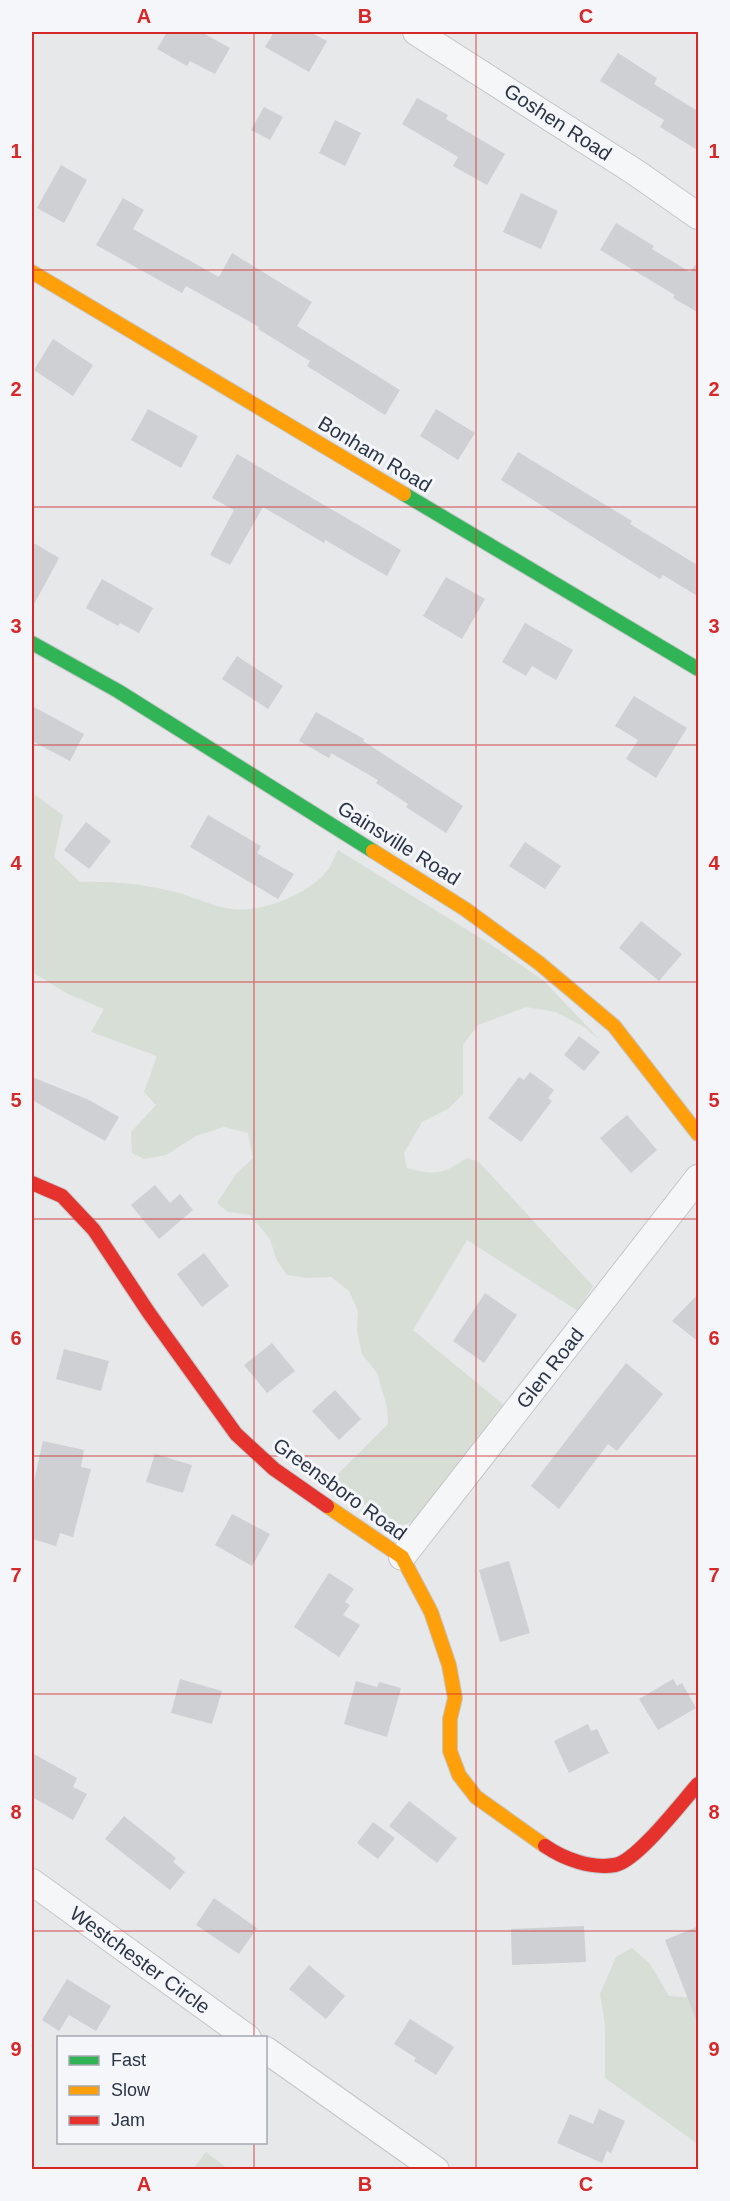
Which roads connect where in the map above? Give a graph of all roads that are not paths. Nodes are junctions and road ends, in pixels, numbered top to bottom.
1 (416, 32) edge
2 (699, 216) edge
3 (32, 272) edge
4 (32, 643) edge
5 (699, 669) edge
6 (699, 1134) edge
7 (699, 1178) edge
8 (32, 1183) edge
9 (402, 1557) junction
10 (699, 1784) edge
11 (32, 1882) edge
12 (247, 2036) edge
13 (267, 2051) edge
14 (436, 2169) edge

1 - 2 street, Goshen Road
3 - 5 street, Bonham Road
4 - 6 street, Gainsville Road
7 - 9 street, Glen Road
8 - 9 street, Greensboro Road
9 - 10 street, Greensboro Road
11 - 12 street, Westchester Circle
13 - 14 street

